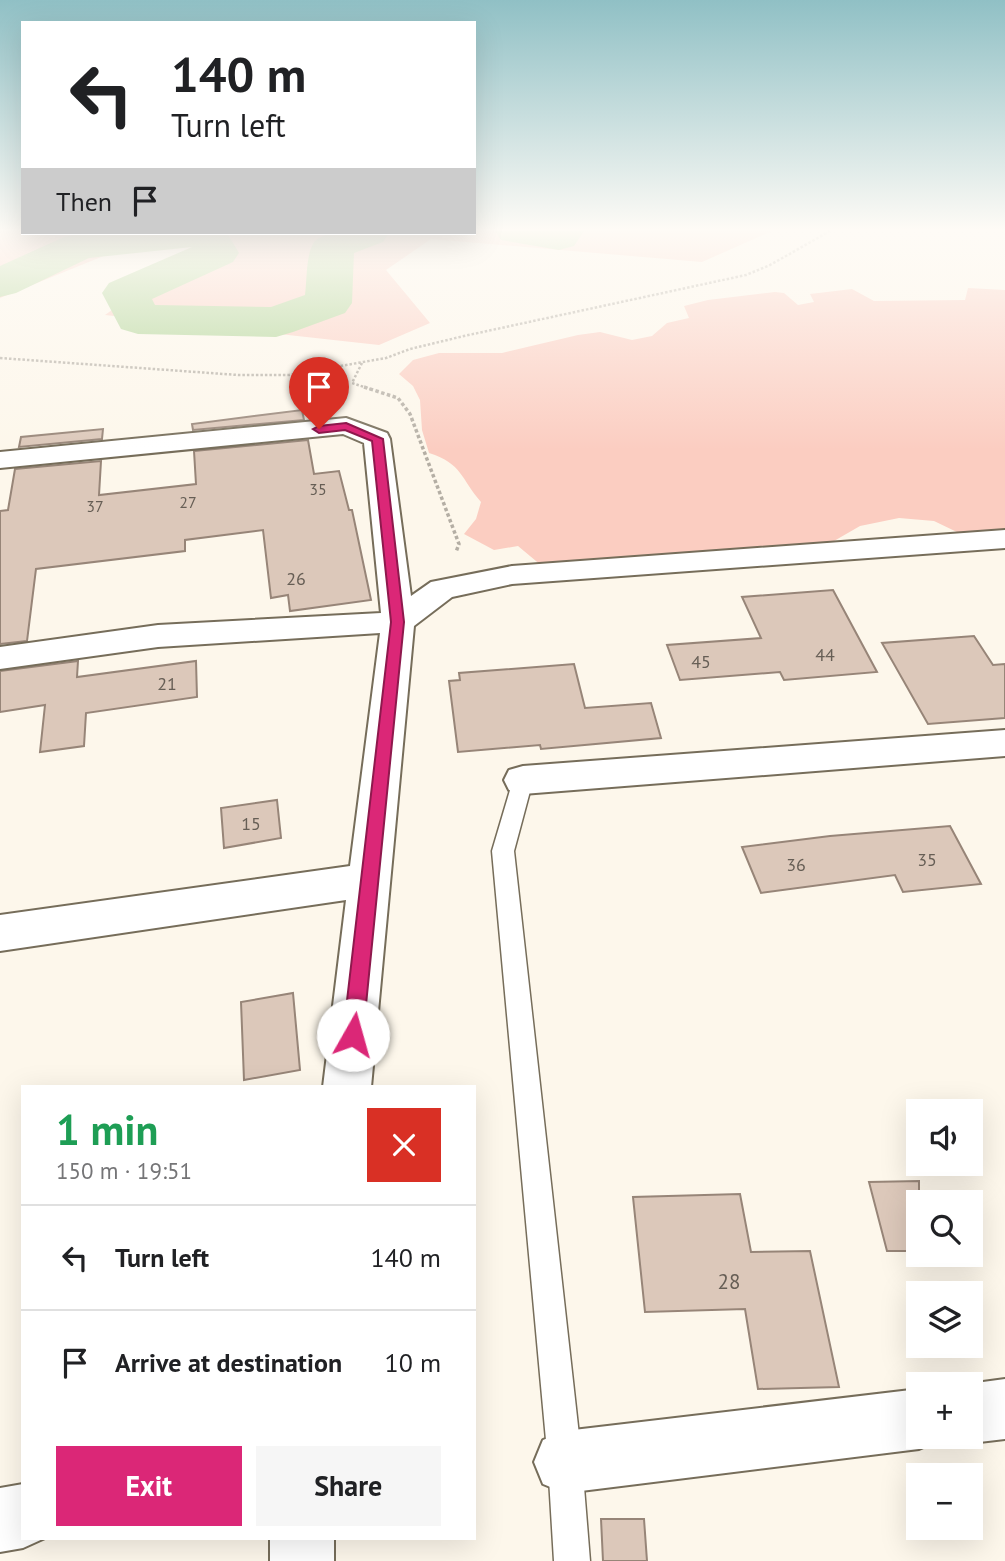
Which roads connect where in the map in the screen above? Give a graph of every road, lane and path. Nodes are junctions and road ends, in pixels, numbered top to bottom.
1 (613, 304) edge
2 (0, 358) edge
3 (0, 460) edge
4 (1005, 539) edge
5 (398, 622) junction
6 (0, 658) edge
7 (1005, 743) edge
8 (523, 780) joint
9 (371, 880) junction
10 (0, 933) edge
11 (347, 1085) edge
12 (1005, 1409) edge
13 (983, 1412) edge
14 (906, 1421) edge
15 (565, 1462) junction
16 (21, 1516) edge
17 (0, 1520) edge
18 (302, 1540) edge
19 (302, 1561) edge
20 (572, 1561) edge

1 - 2 path
3 - 5 street
4 - 5 street
5 - 6 street
5 - 9 street
7 - 8 street
8 - 15 lane
9 - 10 street
9 - 11 street
12 - 13 street
14 - 15 street
15 - 20 lane
16 - 17 street
18 - 19 street

